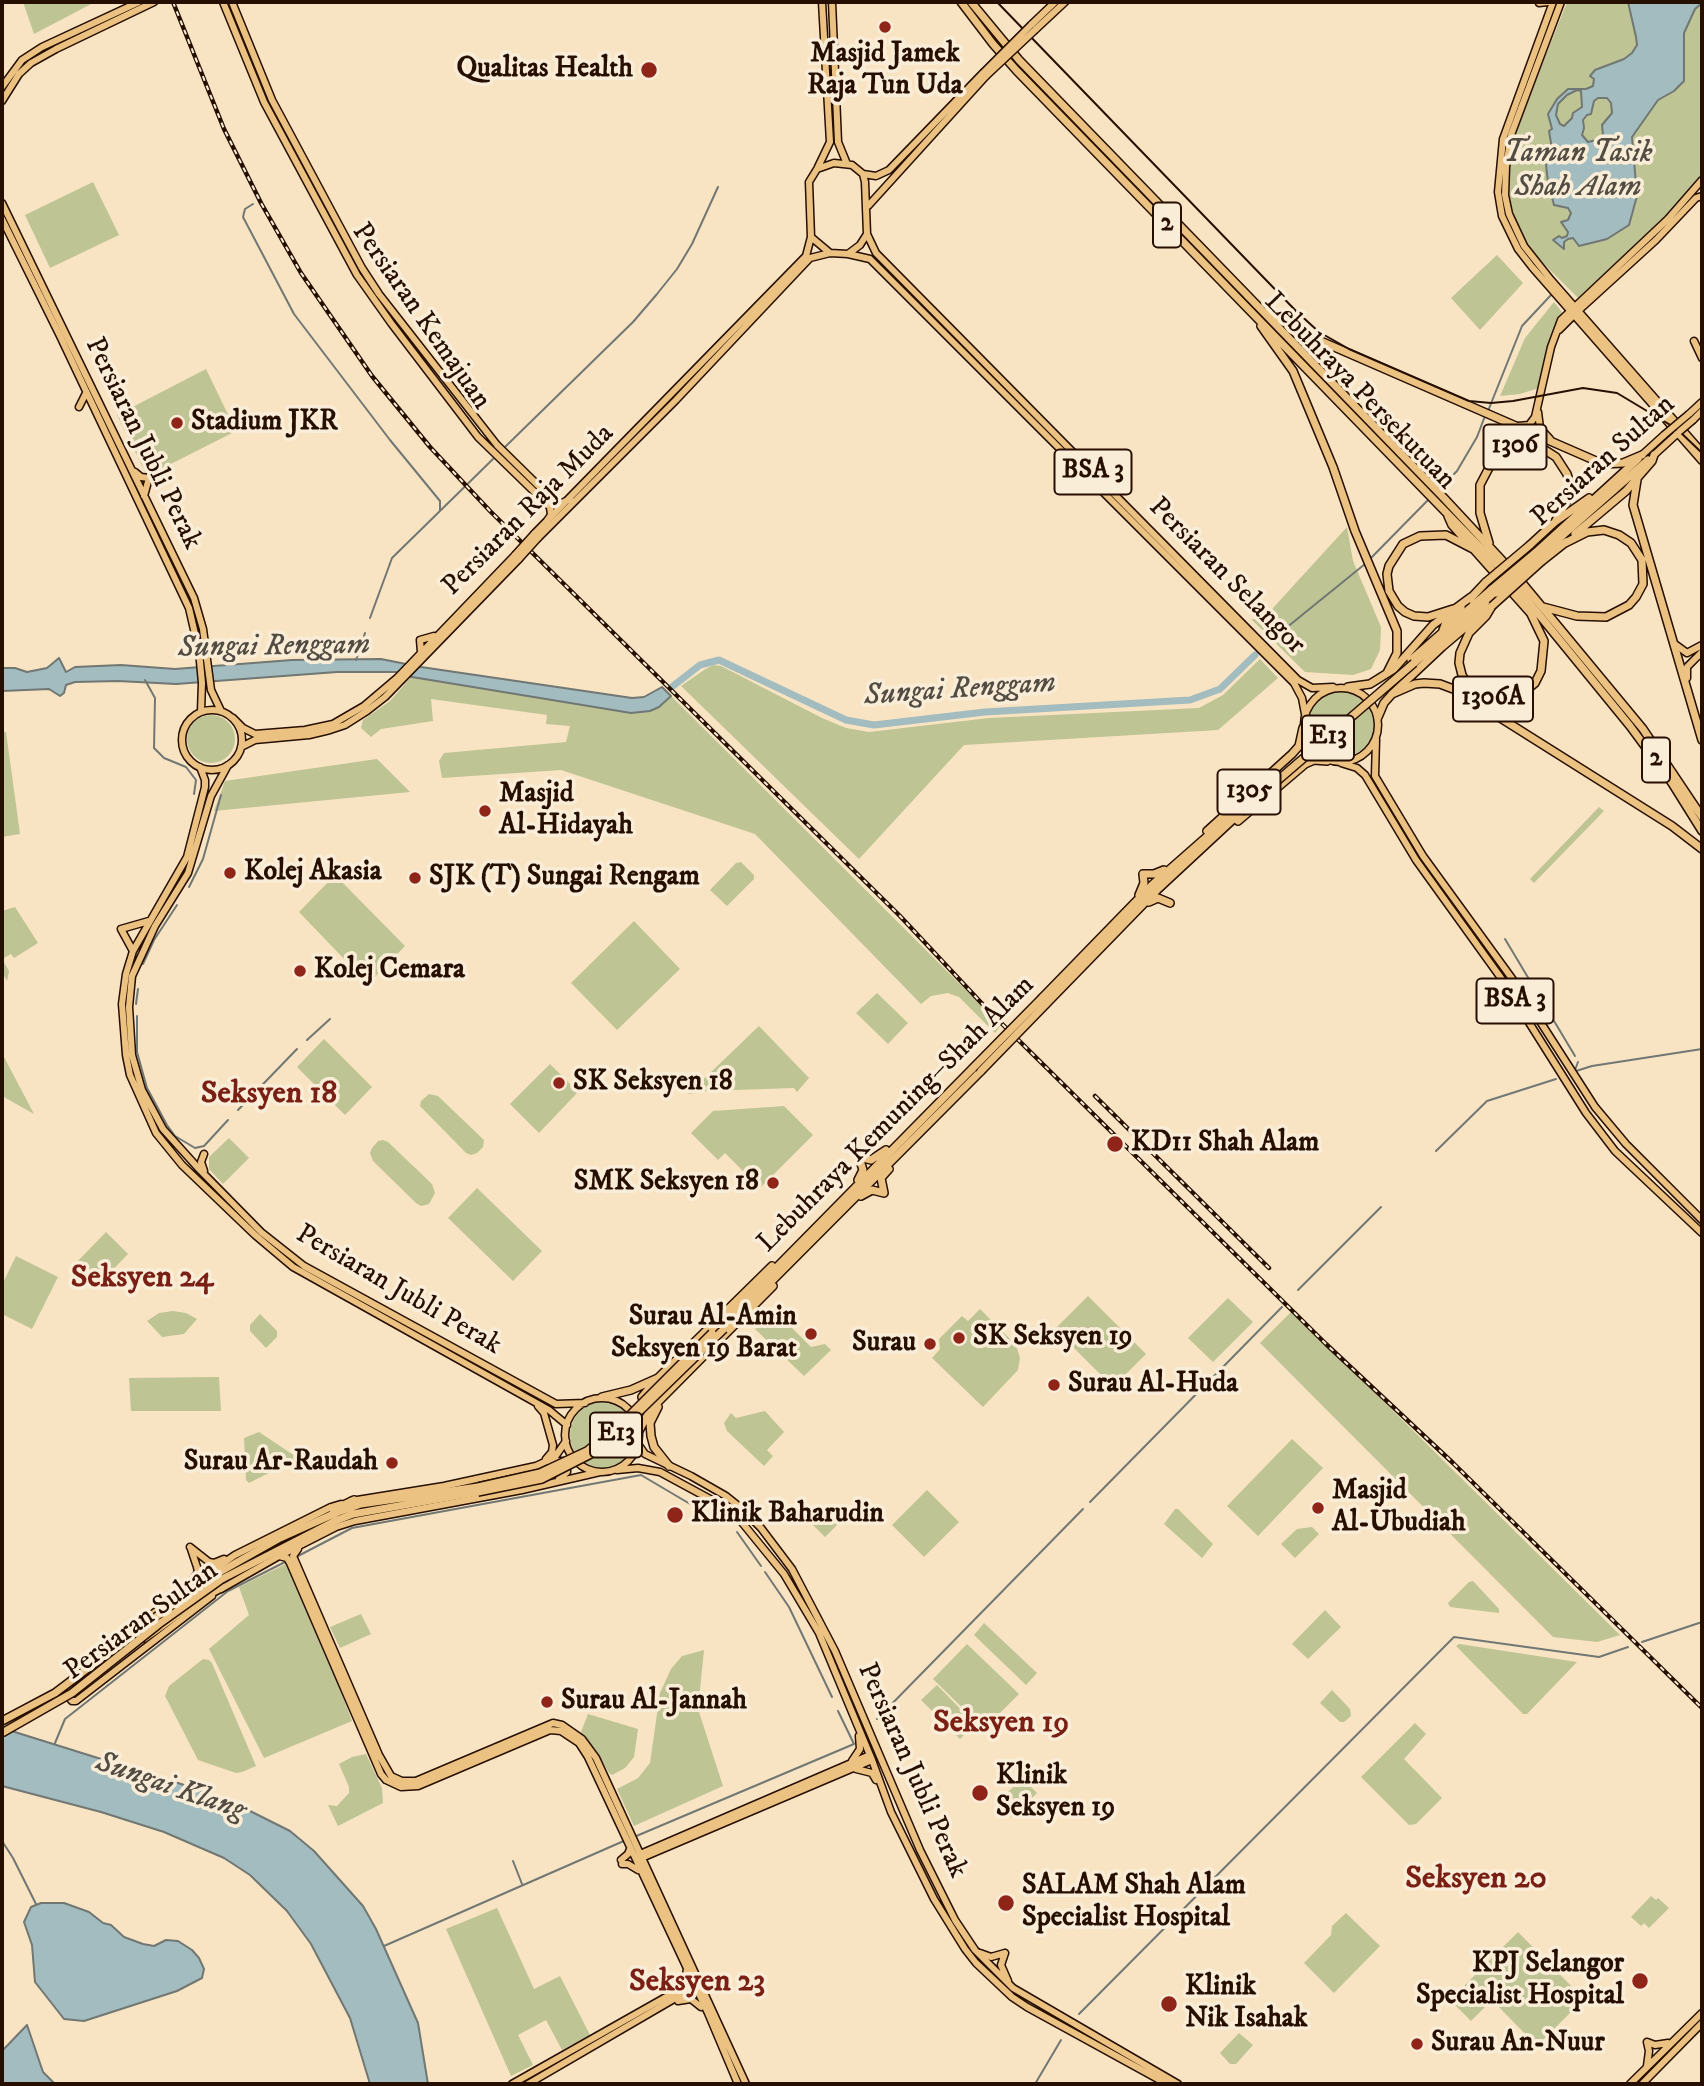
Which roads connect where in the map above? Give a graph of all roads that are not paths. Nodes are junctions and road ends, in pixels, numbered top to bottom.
1 (139, 2) edge
2 (154, 2) edge
3 (223, 2) edge
4 (232, 2) edge
5 (822, 2) edge
6 (832, 2) edge
7 (961, 2) edge
8 (971, 2) edge
9 (1055, 2) edge
10 (1065, 2) edge
11 (1561, 2) edge
12 (1546, 3) edge
13 (1033, 28) junction
14 (42, 47) junction
15 (56, 49) junction
16 (984, 75) junction
17 (2, 87) edge
18 (2, 101) edge
19 (848, 164) junction
20 (817, 169) junction
21 (863, 174) junction
22 (1702, 180) edge
23 (1702, 195) edge
24 (2, 203) edge
25 (868, 206) junction
26 (2, 219) edge
27 (867, 234) junction
28 (811, 237) junction
29 (830, 253) junction
30 (848, 254) junction
31 (1622, 268) junction
32 (1548, 282) junction
33 (1563, 298) junction
34 (1584, 301) junction
35 (1573, 311) junction
36 (1259, 313) junction
37 (397, 318) junction
38 (1583, 322) junction
39 (391, 323) junction
40 (1564, 324) junction
41 (1556, 334) junction
42 (1702, 350) edge
43 (1702, 358) edge
44 (86, 392) junction
45 (1702, 392) edge
46 (97, 395) junction
47 (91, 402) junction
48 (1702, 402) edge
49 (1538, 406) junction
50 (95, 410) junction
51 (1700, 411) edge
52 (1513, 426) junction
53 (1666, 438) junction
54 (1562, 448) junction
55 (1702, 452) edge
56 (1642, 455) junction
57 (1654, 455) junction
58 (1702, 461) edge
59 (131, 468) junction
60 (1637, 480) junction
61 (1612, 483) junction
62 (144, 496) junction
63 (570, 499) junction
64 (1440, 499) junction
65 (1444, 510) junction
66 (547, 522) junction
67 (1555, 522) junction
68 (536, 536) junction
69 (1564, 543) junction
70 (1490, 546) junction
71 (1474, 549) junction
72 (517, 557) junction
73 (1539, 557) junction
74 (1494, 591) junction
75 (1471, 597) junction
76 (1492, 606) junction
77 (1543, 607) junction
78 (1453, 609) junction
79 (1531, 614) junction
80 (1555, 633) junction
81 (1441, 634) junction
82 (1675, 645) junction
83 (1702, 645) edge
84 (1442, 647) junction
85 (203, 652) junction
86 (1702, 652) edge
87 (1687, 653) junction
88 (1425, 654) junction
89 (1690, 661) junction
90 (1413, 662) junction
91 (414, 663) junction
92 (1387, 673) junction
93 (400, 679) junction
94 (206, 682) junction
95 (1333, 687) junction
96 (1348, 687) junction
97 (1689, 691) junction
98 (1392, 694) junction
99 (221, 711) junction
100 (201, 712) junction
101 (1305, 714) junction
102 (1378, 717) junction
103 (233, 718) junction
104 (1303, 728) junction
105 (1376, 739) junction
106 (1702, 740) edge
107 (241, 747) junction
108 (1328, 761) junction
109 (1341, 763) junction
110 (228, 765) junction
111 (200, 767) junction
112 (1702, 817) edge
113 (1702, 831) edge
114 (1702, 849) edge
115 (1191, 853) junction
116 (1175, 869) junction
117 (1135, 907) junction
118 (152, 923) junction
119 (133, 951) junction
120 (1044, 1001) junction
121 (904, 1137) junction
122 (177, 1146) junction
123 (903, 1149) junction
124 (210, 1181) junction
125 (855, 1186) junction
126 (848, 1205) junction
127 (1702, 1220) edge
128 (1702, 1233) edge
129 (802, 1252) junction
130 (782, 1260) junction
131 (658, 1378) junction
132 (678, 1383) junction
133 (602, 1397) junction
134 (661, 1400) junction
135 (533, 1402) junction
136 (585, 1403) junction
137 (567, 1425) junction
138 (639, 1432) junction
139 (566, 1441) junction
140 (638, 1444) junction
141 (547, 1462) junction
142 (536, 1466) junction
143 (668, 1466) junction
144 (617, 1470) junction
145 (600, 1472) junction
146 (555, 1482) junction
147 (478, 1489) junction
148 (354, 1500) junction
149 (280, 1538) junction
150 (311, 1540) junction
151 (235, 1555) junction
152 (279, 1556) junction
153 (221, 1580) junction
154 (182, 1591) junction
155 (134, 1645) junction
156 (851, 1689) junction
157 (845, 1699) junction
158 (857, 1702) junction
159 (2, 1721) edge
160 (858, 1727) junction
161 (2, 1733) edge
162 (875, 1744) junction
163 (872, 1757) junction
164 (882, 1761) junction
165 (849, 1767) junction
166 (883, 1794) junction
167 (630, 1841) junction
168 (661, 1848) junction
169 (637, 1857) junction
170 (642, 1874) junction
171 (659, 1896) junction
172 (975, 1950) junction
173 (990, 1968) junction
174 (687, 1969) junction
175 (992, 1979) junction
176 (696, 1983) junction
177 (1013, 1988) junction
178 (663, 2002) junction
179 (1702, 2013) edge
180 (708, 2014) junction
181 (1702, 2023) edge
182 (1702, 2032) edge
183 (1693, 2033) junction
184 (1671, 2043) junction
185 (1646, 2068) junction
186 (512, 2084) edge
187 (528, 2084) edge
188 (738, 2084) edge
189 (746, 2084) edge
190 (1167, 2084) edge
191 (1178, 2084) edge
192 (1630, 2084) edge
193 (1642, 2084) edge

1 - 14 main road
2 - 15 main road
3 - 39 main road, Persiaran Kemajuan
4 - 37 main road, Persiaran Kemajuan
5 - 20 main road
6 - 19 main road
7 - 36 highway, Lebuhraya Persekutuan / 2
8 - 36 highway, Lebuhraya Persekutuan / 2
9 - 13 main road
10 - 13 main road
11 - 32 main road
12 - 32 main road
13 - 16 main road, bridge
14 - 15 main road
14 - 17 main road
15 - 18 main road
16 - 21 main road
16 - 25 main road
19 - 20 main road
19 - 21 main road
20 - 28 main road
21 - 25 main road
22 - 31 main road
23 - 31 main road
24 - 46 main road, Persiaran Jubli Perak
25 - 27 main road
26 - 44 main road, Persiaran Jubli Perak
27 - 30 main road
27 - 95 main road, Persiaran Selangor / BSA 3
28 - 29 main road
28 - 63 main road, Persiaran Raja Muda
29 - 30 main road
29 - 68 main road, Persiaran Raja Muda
30 - 101 main road, Persiaran Selangor / BSA 3
31 - 34 main road
32 - 33 main road
33 - 34 main road
33 - 35 main road
34 - 35 main road
34 - 38 main road
35 - 38 main road
35 - 40 main road
35 - 41 main road
36 - 52 highway
36 - 64 highway, Lebuhraya Persekutuan / 2
36 - 92 highway
37 - 39 main road
37 - 63 main road, Persiaran Kemajuan
38 - 40 main road
38 - 55 main road
38 - 58 main road, bridge
39 - 66 main road, Persiaran Kemajuan
40 - 41 main road
41 - 49 main road
42 - 43 main road
44 - 47 main road, Persiaran Jubli Perak
44 - 50 main road
45 - 51 main road
46 - 47 main road
46 - 59 main road, Persiaran Jubli Perak
47 - 50 main road, Persiaran Jubli Perak
48 - 51 main road, Persiaran Sultan
49 - 52 main road
49 - 54 main road
50 - 85 main road, Persiaran Jubli Perak
51 - 53 main road, Persiaran Sultan, bridge
52 - 54 highway
53 - 56 main road, Persiaran Sultan
53 - 57 main road, Persiaran Sultan
54 - 56 highway
56 - 61 highway, Persiaran Sultan
57 - 60 highway
57 - 73 highway, Persiaran Sultan
59 - 62 main road, Persiaran Jubli Perak
59 - 62 main road
60 - 69 highway
60 - 82 highway
61 - 67 highway
61 - 73 highway, Persiaran Sultan
62 - 85 main road, Persiaran Jubli Perak
63 - 66 main road, Persiaran Raja Muda
64 - 65 highway, Lebuhraya Persekutuan / 2
64 - 70 highway, Lebuhraya Persekutuan / 2
65 - 71 highway
65 - 80 highway, Lebuhraya Persekutuan / 2
66 - 68 main road, Persiaran Raja Muda
67 - 70 highway, 1306
67 - 75 highway, bridge
68 - 72 main road, Persiaran Raja Muda, bridge
69 - 73 highway
69 - 77 highway
70 - 77 highway, Lebuhraya Persekutuan / 2
71 - 78 highway
71 - 79 highway
72 - 91 main road, Persiaran Raja Muda
72 - 91 main road, Persiaran Raja Muda
73 - 74 highway, Lebuhraya Kemuning–Shah Alam / E13, bridge
73 - 76 highway, bridge
74 - 81 highway, Lebuhraya Kemuning–Shah Alam / E13
74 - 88 highway, Lebuhraya Kemuning–Shah Alam / E13
75 - 78 highway
75 - 81 highway
76 - 79 highway, 1306A
76 - 84 highway
77 - 112 highway, Lebuhraya Persekutuan / 2
78 - 92 highway
79 - 80 highway
80 - 113 highway, Lebuhraya Persekutuan / 2
81 - 90 highway, Lebuhraya Kemuning–Shah Alam / E13
82 - 87 main road
82 - 97 highway
83 - 87 main road
84 - 88 highway
84 - 98 highway
85 - 94 main road, Persiaran Jubli Perak
86 - 89 main road
87 - 89 main road
88 - 90 highway, Lebuhraya Kemuning–Shah Alam / E13
89 - 97 main road
90 - 115 highway, Lebuhraya Kemuning–Shah Alam / E13, bridge
91 - 93 main road, Persiaran Raja Muda
92 - 96 highway
93 - 103 main road, Persiaran Raja Muda
93 - 107 main road, Persiaran Raja Muda
94 - 99 main road, Persiaran Jubli Perak
94 - 100 main road, Persiaran Jubli Perak
95 - 96 main road
95 - 101 main road
96 - 102 main road
97 - 106 highway
98 - 102 highway
98 - 114 highway
99 - 100 main road
99 - 103 main road
100 - 111 main road
101 - 104 main road
102 - 105 main road
103 - 107 main road
104 - 108 main road
104 - 115 highway, 1305
105 - 109 main road
105 - 127 main road, BSA 3
107 - 110 main road
108 - 109 main road
108 - 115 highway
109 - 128 main road, BSA 3
110 - 111 main road
110 - 118 main road, Persiaran Jubli Perak
111 - 118 main road, Persiaran Jubli Perak
115 - 116 highway, Lebuhraya Kemuning–Shah Alam / E13
116 - 117 highway, Lebuhraya Kemuning–Shah Alam / E13
116 - 117 highway
116 - 117 highway
117 - 120 highway, Lebuhraya Kemuning–Shah Alam / E13
118 - 119 main road, Persiaran Jubli Perak
118 - 119 main road
118 - 122 main road, Persiaran Jubli Perak
119 - 135 main road, Persiaran Jubli Perak
120 - 121 highway, Lebuhraya Kemuning–Shah Alam / E13, bridge
120 - 123 highway, Lebuhraya Kemuning–Shah Alam / E13, bridge
121 - 125 highway, Lebuhraya Kemuning–Shah Alam / E13
121 - 125 highway
122 - 124 main road, Persiaran Jubli Perak
122 - 124 main road
123 - 126 highway, Lebuhraya Kemuning–Shah Alam / E13
123 - 126 highway
124 - 136 main road, Persiaran Jubli Perak
125 - 130 highway, Lebuhraya Kemuning–Shah Alam / E13
126 - 129 highway, Lebuhraya Kemuning–Shah Alam / E13
129 - 132 highway
129 - 147 highway, Lebuhraya Kemuning–Shah Alam / E13, bridge
130 - 131 highway
130 - 147 highway, Lebuhraya Kemuning–Shah Alam / E13, bridge
131 - 133 highway
131 - 134 highway
132 - 134 highway
132 - 143 highway
133 - 136 main road
133 - 138 main road
134 - 138 highway
135 - 137 main road, Persiaran Jubli Perak
135 - 142 main road
136 - 137 main road
137 - 139 main road
138 - 140 main road
139 - 141 main road, Persiaran Sultan
139 - 145 main road
140 - 143 main road, Persiaran Jubli Perak
140 - 144 main road
141 - 142 main road, Persiaran Sultan
141 - 146 main road
142 - 148 main road, Persiaran Sultan
143 - 156 main road, Persiaran Jubli Perak
144 - 145 main road
144 - 157 main road, Persiaran Jubli Perak
145 - 146 main road, Persiaran Sultan
146 - 150 main road, Persiaran Sultan
147 - 149 highway, Lebuhraya Kemuning–Shah Alam / E13
147 - 153 highway, Lebuhraya Kemuning–Shah Alam / E13
148 - 149 highway
148 - 151 main road, Persiaran Sultan
149 - 153 highway, Lebuhraya Kemuning–Shah Alam / E13
150 - 152 main road, Persiaran Sultan
150 - 167 main road
151 - 154 main road, Persiaran Sultan
151 - 154 main road
152 - 153 main road, Persiaran Sultan
152 - 167 main road
153 - 154 main road, Persiaran Sultan
153 - 155 highway, E13, bridge
153 - 155 highway, bridge
153 - 159 highway, E13, bridge
155 - 161 highway, E13, bridge
156 - 157 main road
156 - 158 main road, Persiaran Jubli Perak
157 - 158 main road
157 - 160 main road, Persiaran Jubli Perak
158 - 162 main road, Persiaran Jubli Perak
160 - 163 main road, Persiaran Jubli Perak
160 - 165 main road
162 - 163 main road
162 - 164 main road, Persiaran Jubli Perak
163 - 164 main road
163 - 165 main road
163 - 166 main road, Persiaran Jubli Perak
164 - 172 main road, Persiaran Jubli Perak
165 - 166 main road
165 - 168 main road
166 - 175 main road, Persiaran Jubli Perak
167 - 168 main road
167 - 169 main road
167 - 170 main road
168 - 169 main road
168 - 171 main road
169 - 170 main road
169 - 171 main road
170 - 174 main road
171 - 176 main road
172 - 173 main road, Persiaran Jubli Perak
172 - 177 main road
173 - 175 main road
173 - 177 main road, Persiaran Jubli Perak
174 - 176 main road
174 - 178 main road
175 - 190 main road, Persiaran Jubli Perak
176 - 178 main road
176 - 180 main road
176 - 189 main road
177 - 191 main road, Persiaran Jubli Perak
178 - 180 main road
178 - 186 main road
178 - 187 main road
179 - 184 main road
180 - 188 main road
181 - 183 main road
182 - 183 main road
183 - 193 main road
184 - 185 main road
184 - 185 main road
185 - 192 main road

